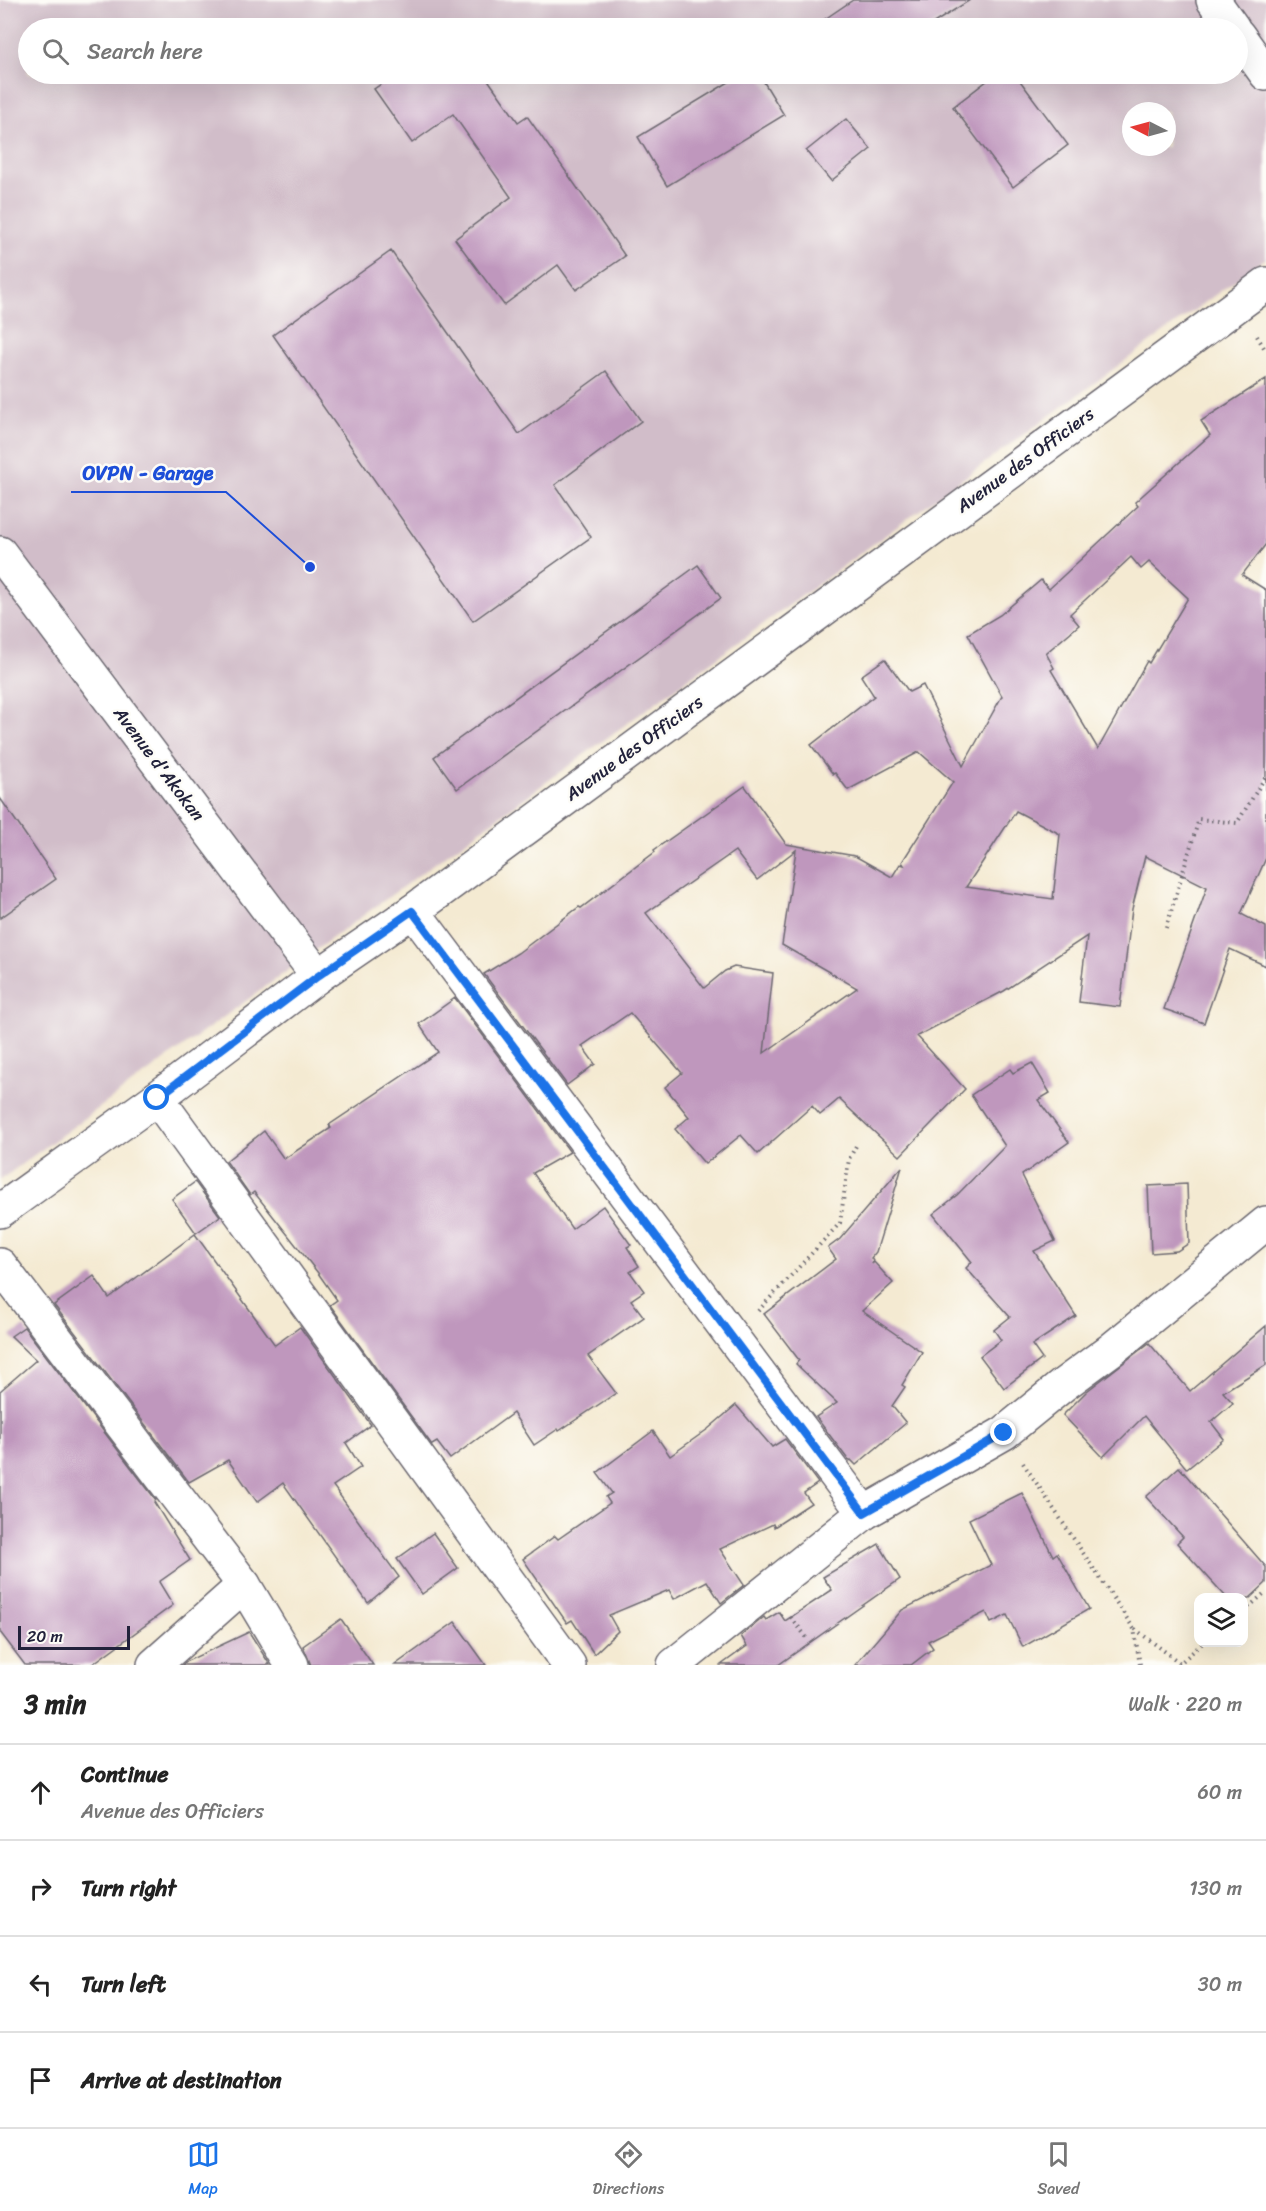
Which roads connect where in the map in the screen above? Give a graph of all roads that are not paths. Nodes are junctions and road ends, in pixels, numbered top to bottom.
1 (1213, 0) edge
2 (1226, 18) edge
3 (1248, 48) edge
4 (1266, 74) edge
5 (1266, 284) edge
6 (0, 553) edge
7 (412, 911) junction
8 (318, 976) junction
9 (157, 1098) junction
10 (0, 1210) edge
11 (1266, 1223) edge
12 (0, 1265) edge
13 (864, 1513) junction
14 (244, 1585) junction
15 (154, 1665) edge
16 (292, 1665) edge
17 (569, 1665) edge
18 (674, 1665) edge

1 - 2 street
3 - 4 street
5 - 7 street, Avenue des Officiers
6 - 8 street, Avenue d'Akokan
7 - 8 street, Avenue des Officiers
7 - 13 street
8 - 9 street, Avenue des Officiers
9 - 10 street, Avenue des Officiers
9 - 17 street
11 - 13 street
12 - 14 street
13 - 18 street
14 - 15 street
14 - 16 street

